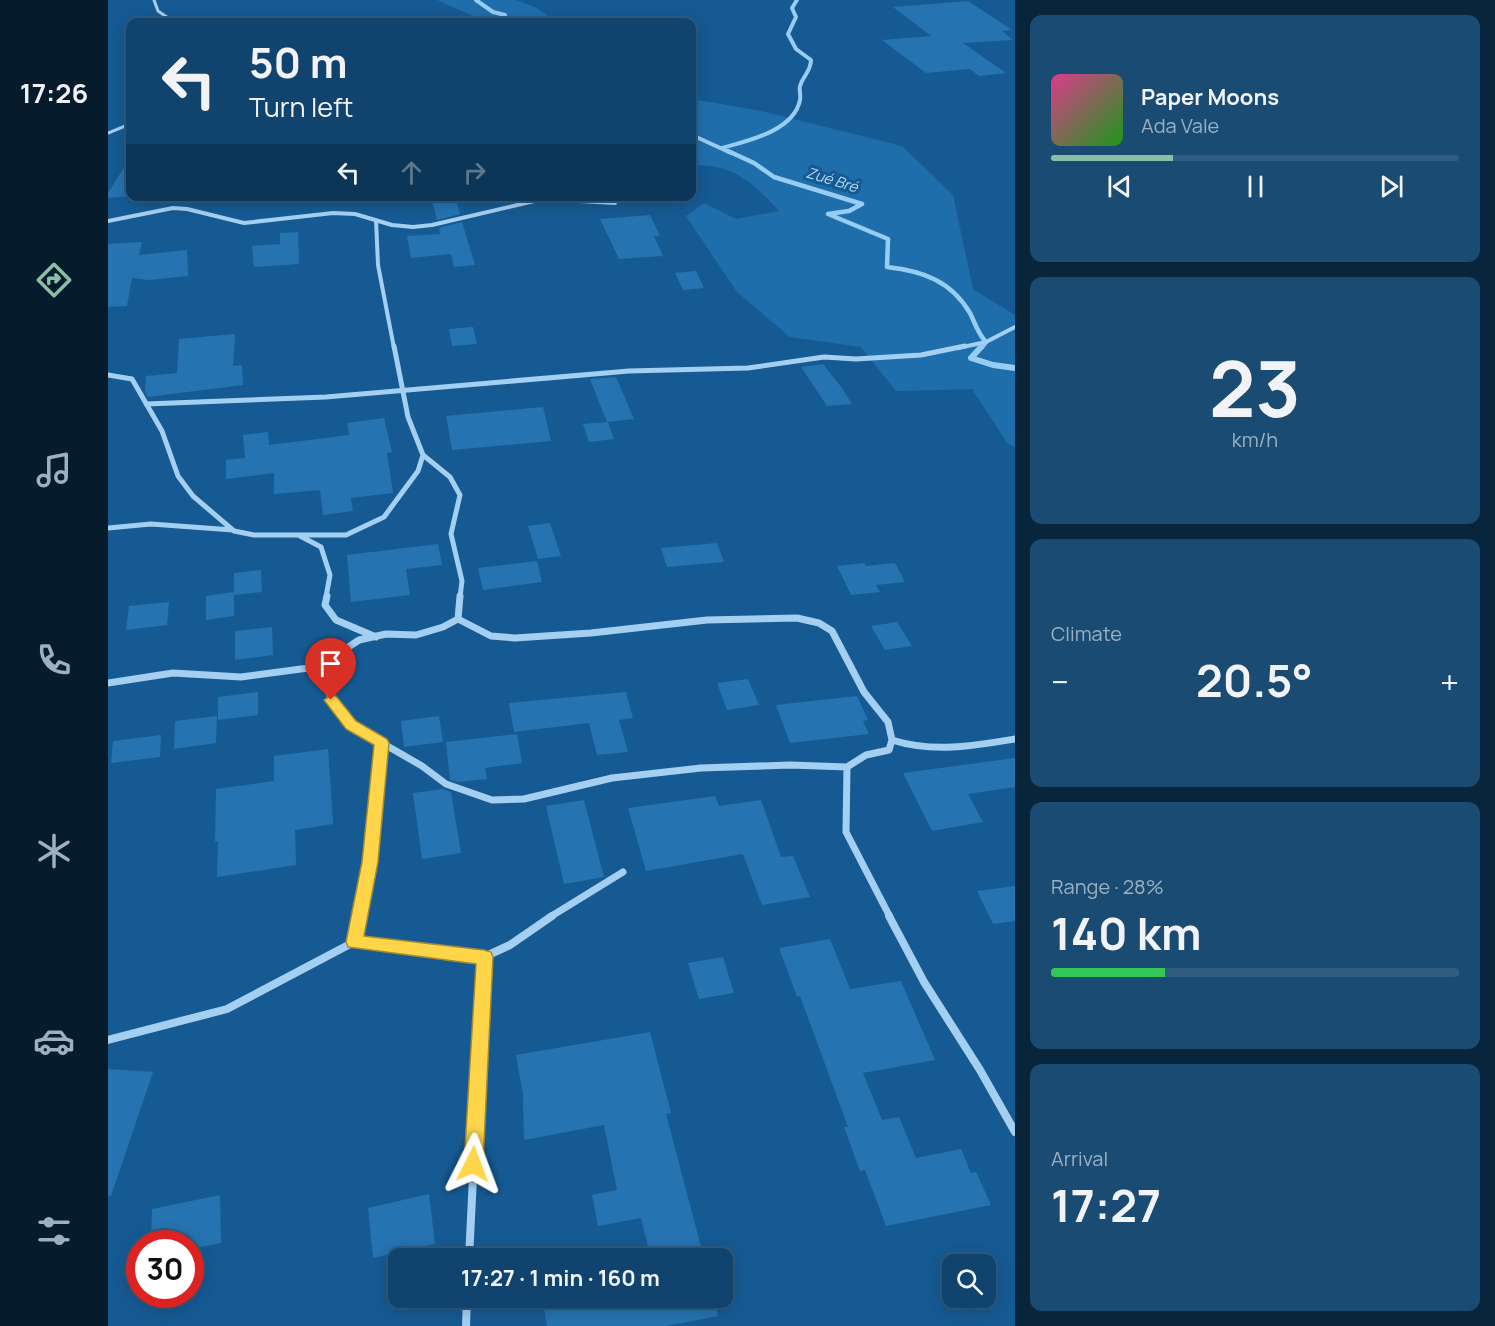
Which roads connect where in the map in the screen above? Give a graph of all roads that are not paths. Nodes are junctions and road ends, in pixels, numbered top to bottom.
1 (154, 0) edge
2 (168, 18) edge
3 (126, 126) edge
4 (108, 133) edge
5 (534, 201) edge
6 (579, 201) edge
7 (615, 203) dead end
8 (376, 220) junction
9 (108, 221) edge
10 (1015, 327) edge
11 (108, 375) edge
12 (403, 391) junction
13 (146, 404) junction
14 (423, 455) junction
15 (108, 528) edge
16 (234, 531) junction
17 (299, 535) junction
18 (458, 619) junction
19 (376, 637) junction
20 (331, 665) junction
21 (108, 683) edge
22 (1015, 739) edge
23 (892, 740) junction
24 (381, 743) junction
25 (847, 767) junction
26 (623, 872) dead end
27 (354, 942) junction
28 (484, 957) junction
29 (108, 1040) edge
30 (1015, 1132) edge
31 (469, 1248) edge
32 (467, 1308) edge
33 (466, 1326) edge

1 - 2 street
3 - 4 street
5 - 8 street
6 - 7 street
8 - 9 street
8 - 12 street
10 - 12 street
11 - 13 street
12 - 13 street
12 - 14 street
13 - 16 street
14 - 17 street
14 - 18 street
15 - 16 street
16 - 17 street
17 - 19 street
18 - 19 street
18 - 23 street
19 - 20 street
20 - 21 street
20 - 24 street
22 - 23 street
23 - 25 street
24 - 25 street
24 - 27 street
25 - 30 street
26 - 28 street
27 - 28 street
27 - 29 street
28 - 31 street
32 - 33 street

